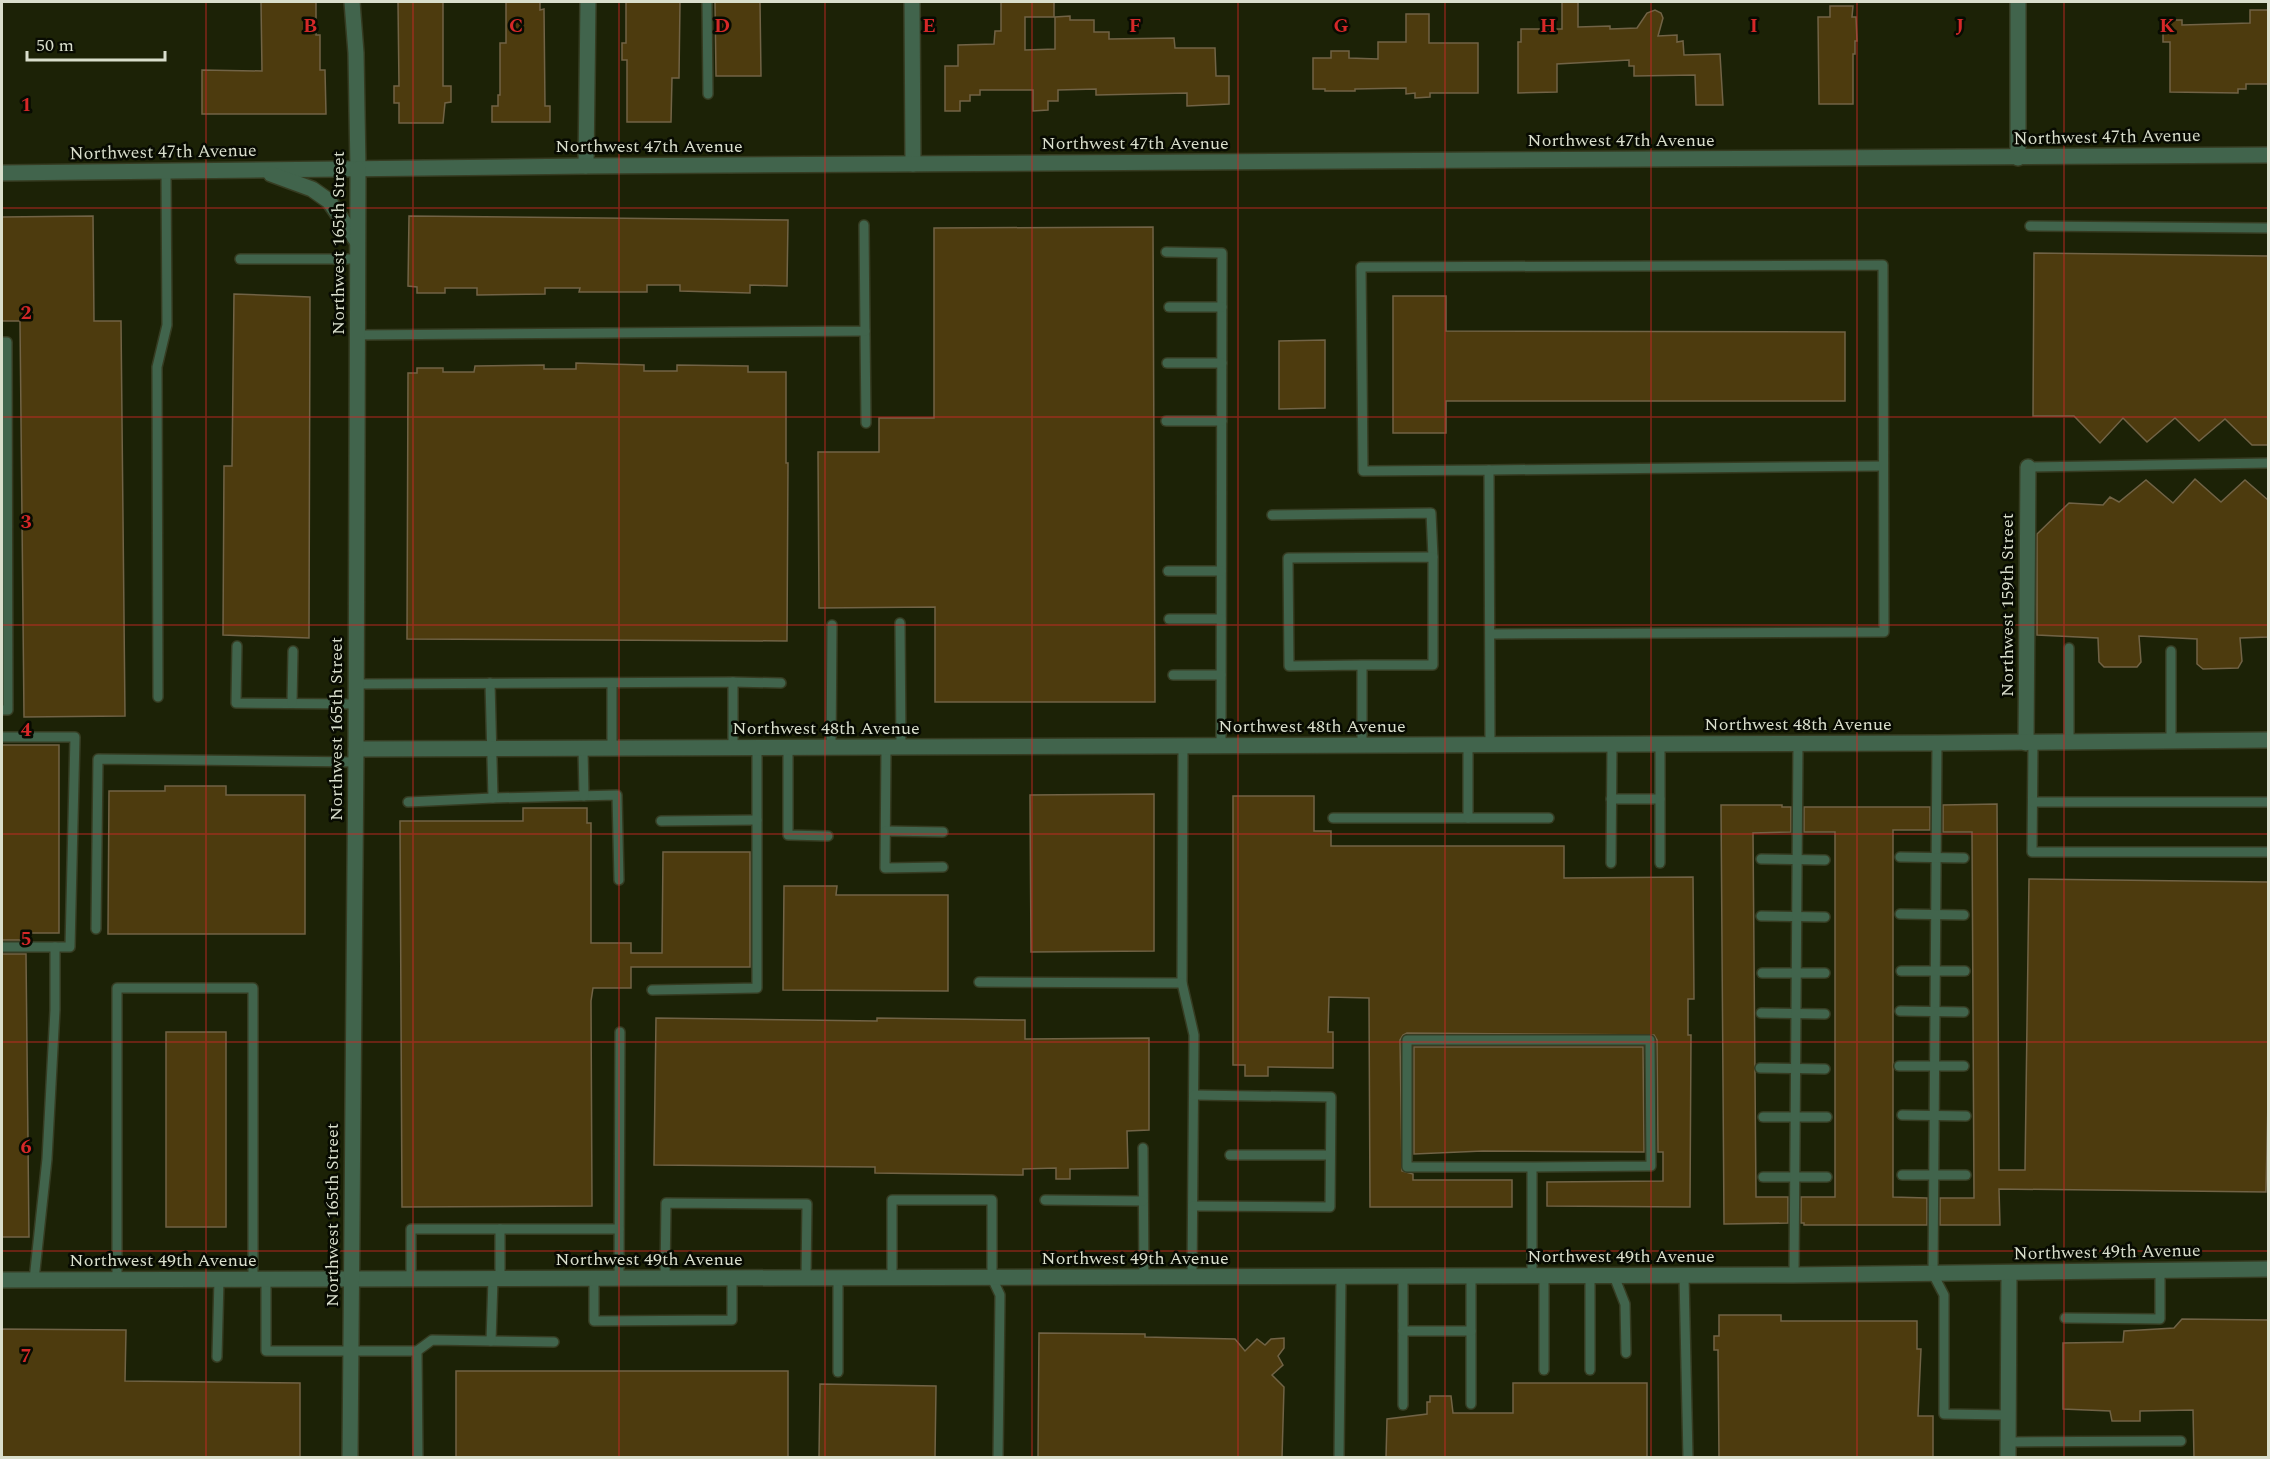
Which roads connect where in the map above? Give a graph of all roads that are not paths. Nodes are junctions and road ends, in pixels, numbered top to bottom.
1 (352, 2) edge
2 (588, 2) edge
3 (707, 2) edge
4 (912, 2) edge
5 (2018, 2) edge
6 (708, 94) dead end
7 (2268, 155) edge
8 (2018, 158) junction
9 (913, 164) junction
10 (586, 166) junction
11 (358, 169) junction
12 (259, 170) junction
13 (166, 171) junction
14 (2, 173) edge
15 (864, 225) dead end
16 (2030, 226) dead end
17 (2268, 228) edge
18 (357, 241) junction
19 (1166, 252) dead end
20 (240, 259) dead end
21 (357, 259) junction
22 (1169, 307) dead end
23 (1222, 307) junction
24 (865, 331) junction
25 (357, 335) junction
26 (2, 342) edge
27 (1167, 363) dead end
28 (1222, 363) junction
29 (1166, 421) dead end
30 (1222, 421) junction
31 (866, 423) dead end
32 (2268, 462) edge
33 (1884, 465) junction
34 (2028, 467) joint
35 (1489, 470) junction
36 (1272, 515) dead end
37 (1432, 557) junction
38 (1168, 571) dead end
39 (1221, 571) junction
40 (1169, 619) dead end
41 (1221, 619) junction
42 (900, 623) dead end
43 (832, 625) dead end
44 (1490, 634) junction
45 (237, 646) dead end
46 (2069, 648) dead end
47 (293, 651) dead end
48 (2171, 651) dead end
49 (1362, 665) junction
50 (1173, 675) dead end
51 (1221, 675) junction
52 (733, 682) junction
53 (490, 683) junction
54 (612, 683) junction
55 (781, 683) dead end
56 (356, 684) junction
57 (158, 697) dead end
58 (292, 703) junction
59 (356, 704) junction
60 (2, 710) edge
61 (2, 737) edge
62 (2268, 740) edge
63 (2170, 741) junction
64 (2069, 742) junction
65 (1937, 743) junction
66 (2029, 743) junction
67 (1660, 744) junction
68 (1798, 744) junction
69 (1468, 745) junction
70 (1490, 745) junction
71 (1612, 745) junction
72 (1183, 746) junction
73 (1221, 746) junction
74 (1362, 746) junction
75 (612, 748) junction
76 (733, 748) junction
77 (757, 748) junction
78 (788, 748) junction
79 (831, 748) junction
80 (894, 748) junction
81 (491, 749) junction
82 (583, 749) junction
83 (356, 756) junction
84 (584, 796) junction
85 (492, 798) junction
86 (1611, 799) junction
87 (1660, 799) junction
88 (408, 802) dead end
89 (2033, 802) junction
90 (2268, 802) edge
91 (1333, 818) dead end
92 (1468, 818) junction
93 (1549, 818) dead end
94 (757, 819) junction
95 (661, 821) dead end
96 (886, 831) junction
97 (943, 832) dead end
98 (828, 836) dead end
99 (2268, 852) edge
100 (1900, 857) dead end
101 (1936, 858) junction
102 (1964, 858) dead end
103 (1761, 859) dead end
104 (1797, 860) junction
105 (1825, 860) dead end
106 (1611, 863) dead end
107 (1660, 863) dead end
108 (943, 867) dead end
109 (619, 880) dead end
110 (1900, 914) dead end
111 (1936, 915) junction
112 (1964, 915) dead end
113 (1761, 916) dead end
114 (1797, 916) junction
115 (1825, 917) dead end
116 (96, 930) dead end
117 (2, 946) edge
118 (55, 947) junction
119 (1901, 971) dead end
120 (1935, 971) junction
121 (1965, 971) dead end
122 (1762, 973) dead end
123 (1796, 973) junction
124 (1826, 973) dead end
125 (979, 982) dead end
126 (1182, 983) junction
127 (652, 990) dead end
128 (1900, 1011) dead end
129 (1935, 1012) junction
130 (1964, 1012) dead end
131 (1761, 1013) dead end
132 (1796, 1014) junction
133 (1825, 1014) dead end
134 (620, 1032) dead end
135 (1899, 1066) dead end
136 (1934, 1066) junction
137 (1964, 1066) dead end
138 (1761, 1068) dead end
139 (1795, 1068) junction
140 (1825, 1068) dead end
141 (1194, 1095) junction
142 (1902, 1115) dead end
143 (1934, 1115) junction
144 (1966, 1116) dead end
145 (1763, 1117) dead end
146 (1795, 1118) junction
147 (1827, 1118) dead end
148 (1143, 1148) dead end
149 (1230, 1155) dead end
150 (1330, 1155) junction
151 (1532, 1167) junction
152 (1902, 1175) dead end
153 (1934, 1175) junction
154 (1966, 1175) dead end
155 (1763, 1177) dead end
156 (1795, 1177) junction
157 (1827, 1177) dead end
158 (1045, 1200) dead end
159 (1143, 1201) junction
160 (1193, 1206) junction
161 (500, 1229) junction
162 (619, 1229) junction
163 (2268, 1269) edge
164 (2160, 1271) junction
165 (2009, 1273) junction
166 (1933, 1274) junction
167 (1794, 1275) junction
168 (1403, 1276) junction
169 (1471, 1276) junction
170 (1538, 1276) junction
171 (1590, 1276) junction
172 (1614, 1276) junction
173 (1684, 1276) junction
174 (1144, 1277) junction
175 (1192, 1277) junction
176 (1341, 1277) junction
177 (619, 1278) junction
178 (665, 1278) junction
179 (732, 1278) junction
180 (806, 1278) junction
181 (838, 1278) junction
182 (892, 1278) junction
183 (992, 1278) junction
184 (117, 1279) junction
185 (219, 1279) junction
186 (260, 1279) junction
187 (351, 1279) junction
188 (411, 1279) junction
189 (496, 1279) junction
190 (594, 1279) junction
191 (2, 1280) edge
192 (34, 1280) junction
193 (2065, 1318) dead end
194 (1403, 1331) junction
195 (1471, 1331) junction
196 (491, 1341) junction
197 (554, 1342) dead end
198 (417, 1351) junction
199 (351, 1352) junction
200 (1626, 1353) dead end
201 (217, 1357) dead end
202 (1544, 1370) dead end
203 (1590, 1370) dead end
204 (838, 1372) dead end
205 (1471, 1404) dead end
206 (1404, 1406) dead end
207 (2008, 1415) junction
208 (2181, 1442) dead end
209 (2008, 1450) edge
210 (350, 1458) edge
211 (418, 1458) edge
212 (998, 1458) edge
213 (1339, 1458) edge
214 (1688, 1458) edge

1 - 11 street, Northwest 165th Street
2 - 10 street
3 - 6 lane
4 - 9 street
5 - 8 street
7 - 8 street, Northwest 47th Avenue
8 - 9 street, Northwest 47th Avenue
9 - 10 street, Northwest 47th Avenue
10 - 11 street, Northwest 47th Avenue
11 - 12 street, Northwest 47th Avenue
11 - 18 street, Northwest 165th Street
12 - 13 street, Northwest 47th Avenue
12 - 18 street
13 - 14 street, Northwest 47th Avenue
13 - 57 lane
15 - 24 lane
16 - 17 lane
18 - 21 street, Northwest 165th Street
19 - 23 lane
20 - 21 lane
21 - 25 street, Northwest 165th Street
22 - 23 lane
23 - 28 lane
24 - 25 lane
24 - 31 lane
25 - 56 street, Northwest 165th Street
26 - 60 lane
27 - 28 lane
28 - 30 lane
29 - 30 lane
30 - 39 lane
32 - 34 lane
33 - 35 lane
33 - 35 lane
33 - 44 lane
34 - 66 street, Northwest 159th Street
35 - 44 lane
36 - 37 lane
37 - 49 lane
37 - 49 lane
38 - 39 lane
39 - 41 lane
40 - 41 lane
41 - 51 lane
42 - 80 lane
43 - 79 lane
44 - 70 lane
45 - 58 lane
46 - 64 lane
47 - 58 lane
48 - 63 lane
49 - 74 lane
50 - 51 lane
51 - 73 lane
52 - 54 lane
52 - 55 lane
52 - 76 lane
53 - 54 lane
53 - 56 lane
53 - 81 lane
54 - 75 lane
56 - 59 street, Northwest 165th Street
58 - 59 lane
59 - 83 street, Northwest 165th Street
61 - 118 lane
62 - 63 street, Northwest 48th Avenue
63 - 64 street, Northwest 48th Avenue
64 - 66 street, Northwest 48th Avenue
65 - 66 street, Northwest 48th Avenue
65 - 68 street, Northwest 48th Avenue
65 - 101 lane
66 - 89 lane
67 - 68 street, Northwest 48th Avenue
67 - 71 street, Northwest 48th Avenue
67 - 87 lane
68 - 104 lane
69 - 70 street, Northwest 48th Avenue
69 - 74 street, Northwest 48th Avenue
69 - 92 lane
70 - 71 street, Northwest 48th Avenue
71 - 86 lane
72 - 73 street, Northwest 48th Avenue
72 - 80 street, Northwest 48th Avenue
72 - 126 lane
73 - 74 street, Northwest 48th Avenue
75 - 76 street, Northwest 48th Avenue
75 - 82 street, Northwest 48th Avenue
76 - 77 street, Northwest 48th Avenue
77 - 78 street, Northwest 48th Avenue
77 - 94 lane
78 - 79 street, Northwest 48th Avenue
78 - 98 lane
79 - 80 street, Northwest 48th Avenue
80 - 96 lane
81 - 82 street, Northwest 48th Avenue
81 - 83 street, Northwest 48th Avenue
81 - 85 lane
82 - 84 lane
83 - 116 lane
83 - 187 street, Northwest 165th Street
84 - 85 lane
84 - 109 lane
85 - 88 lane
86 - 87 lane
86 - 106 lane
87 - 107 lane
89 - 90 lane
89 - 99 lane
91 - 92 lane
92 - 93 lane
94 - 95 lane
94 - 127 lane
96 - 97 lane
96 - 108 lane
100 - 101 lane
101 - 102 lane
101 - 111 lane
103 - 104 lane
104 - 105 lane
104 - 114 lane
110 - 111 lane
111 - 112 lane
111 - 120 lane
113 - 114 lane
114 - 115 lane
114 - 123 lane
117 - 118 lane
118 - 192 lane
119 - 120 lane
120 - 121 lane
120 - 129 lane
122 - 123 lane
123 - 124 lane
123 - 132 lane
125 - 126 lane
126 - 141 lane
128 - 129 lane
129 - 130 lane
129 - 136 lane
131 - 132 lane
132 - 133 lane
132 - 139 lane
134 - 162 lane
135 - 136 lane
136 - 137 lane
136 - 143 lane
138 - 139 lane
139 - 140 lane
139 - 146 lane
141 - 150 lane
141 - 160 lane
142 - 143 lane
143 - 144 lane
143 - 153 lane
145 - 146 lane
146 - 147 lane
146 - 156 lane
148 - 159 lane
149 - 150 lane
150 - 160 lane
151 - 151 lane
151 - 170 lane
152 - 153 lane
153 - 154 lane
153 - 166 lane
155 - 156 lane
156 - 157 lane
156 - 167 lane
158 - 159 lane
159 - 174 lane
160 - 175 lane
161 - 162 lane
161 - 188 lane
161 - 189 lane
162 - 177 lane
163 - 164 street, Northwest 49th Avenue
164 - 165 street, Northwest 49th Avenue
164 - 193 lane
165 - 166 street, Northwest 49th Avenue
165 - 207 street
166 - 167 street, Northwest 49th Avenue
166 - 207 lane
167 - 173 street, Northwest 49th Avenue
168 - 169 street, Northwest 49th Avenue
168 - 176 street, Northwest 49th Avenue
168 - 194 lane
169 - 170 street, Northwest 49th Avenue
169 - 195 lane
170 - 171 street, Northwest 49th Avenue
170 - 202 lane
171 - 172 street, Northwest 49th Avenue
171 - 203 lane
172 - 173 street, Northwest 49th Avenue
172 - 200 lane
173 - 214 lane
174 - 175 street, Northwest 49th Avenue
174 - 183 street, Northwest 49th Avenue
175 - 176 street, Northwest 49th Avenue
176 - 213 lane
177 - 178 street, Northwest 49th Avenue
177 - 190 street, Northwest 49th Avenue
178 - 179 street, Northwest 49th Avenue
178 - 180 lane
179 - 180 street, Northwest 49th Avenue
179 - 190 lane
180 - 181 street, Northwest 49th Avenue
181 - 182 street, Northwest 49th Avenue
181 - 204 lane
182 - 183 street, Northwest 49th Avenue
182 - 183 lane
183 - 212 lane
184 - 185 street, Northwest 49th Avenue
184 - 186 lane
184 - 192 street, Northwest 49th Avenue
185 - 186 street, Northwest 49th Avenue
185 - 201 lane
186 - 187 street, Northwest 49th Avenue
186 - 199 lane
187 - 188 street, Northwest 49th Avenue
187 - 199 street, Northwest 165th Street
188 - 189 street, Northwest 49th Avenue
189 - 190 street, Northwest 49th Avenue
189 - 196 lane
191 - 192 street, Northwest 49th Avenue
194 - 195 lane
194 - 206 lane
195 - 205 lane
196 - 197 lane
196 - 198 lane
198 - 199 lane
198 - 211 lane
199 - 210 street, Northwest 165th Street
207 - 209 street
208 - 209 lane

